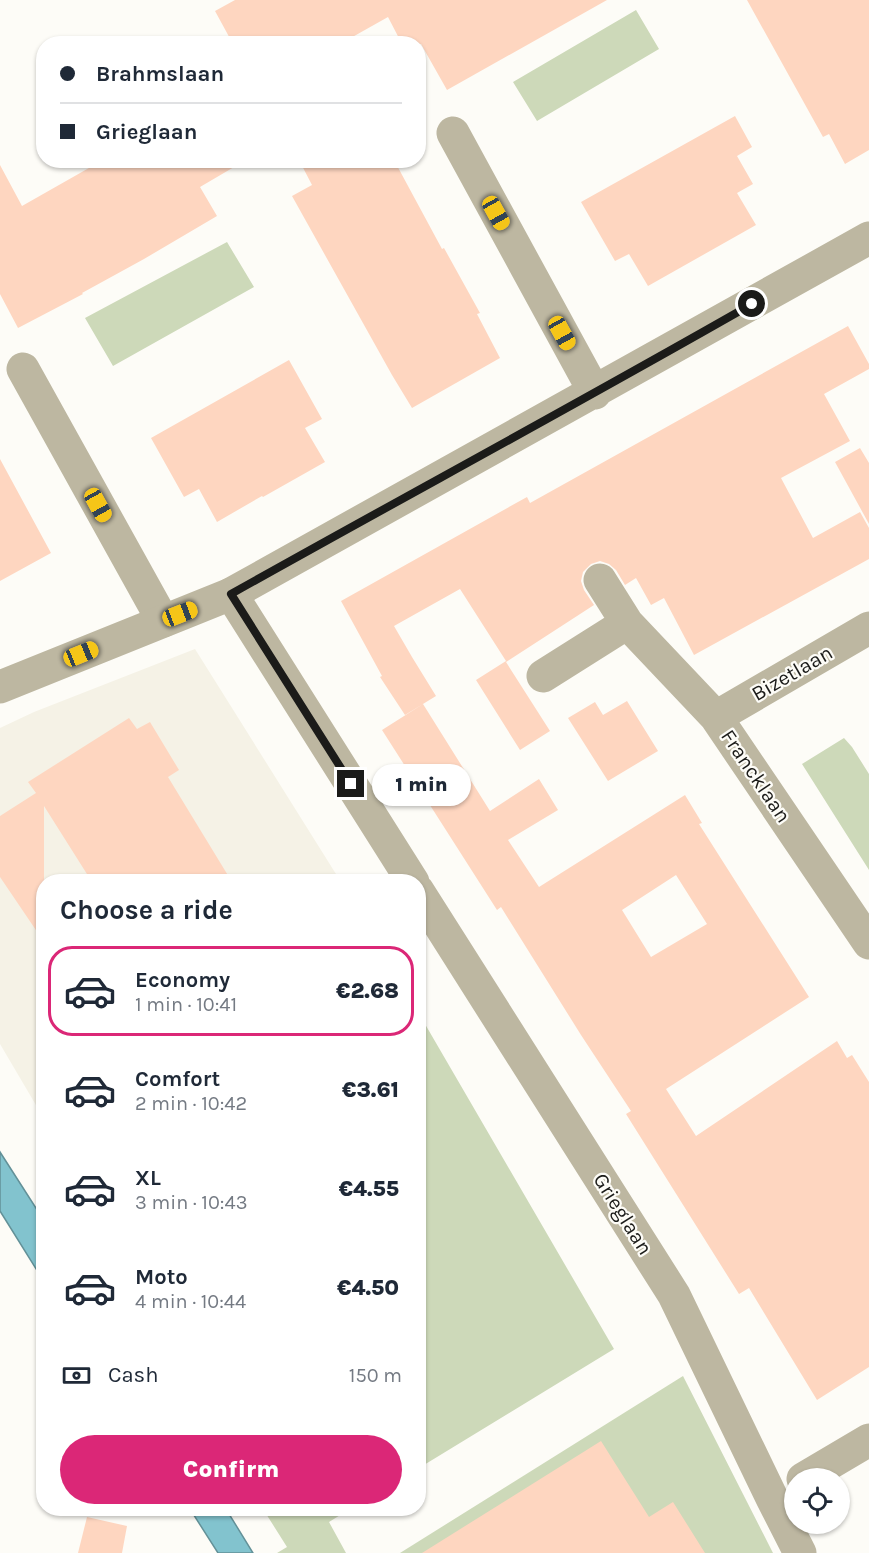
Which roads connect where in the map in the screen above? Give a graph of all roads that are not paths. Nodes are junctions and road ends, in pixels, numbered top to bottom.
1 (453, 134) dead end
2 (869, 238) edge
3 (23, 369) dead end
4 (595, 393) junction
5 (600, 580) dead end
6 (231, 594) junction
7 (163, 621) junction
8 (627, 623) junction
9 (869, 628) edge
10 (543, 676) dead end
11 (0, 687) edge
12 (716, 717) junction
13 (408, 874) edge
14 (426, 904) edge
15 (869, 943) edge
16 (869, 1440) edge
17 (822, 1468) edge
18 (784, 1491) edge
19 (795, 1534) edge
20 (800, 1553) edge

1 - 4 street
2 - 4 street
3 - 7 street
4 - 6 street
5 - 8 street, Francklaan
6 - 7 street
6 - 13 street
7 - 11 street
8 - 10 street
8 - 12 street, Francklaan
9 - 12 street, Bizetlaan
12 - 15 street, Francklaan
14 - 18 street, Grieglaan
16 - 17 street
19 - 20 street, Grieglaan

